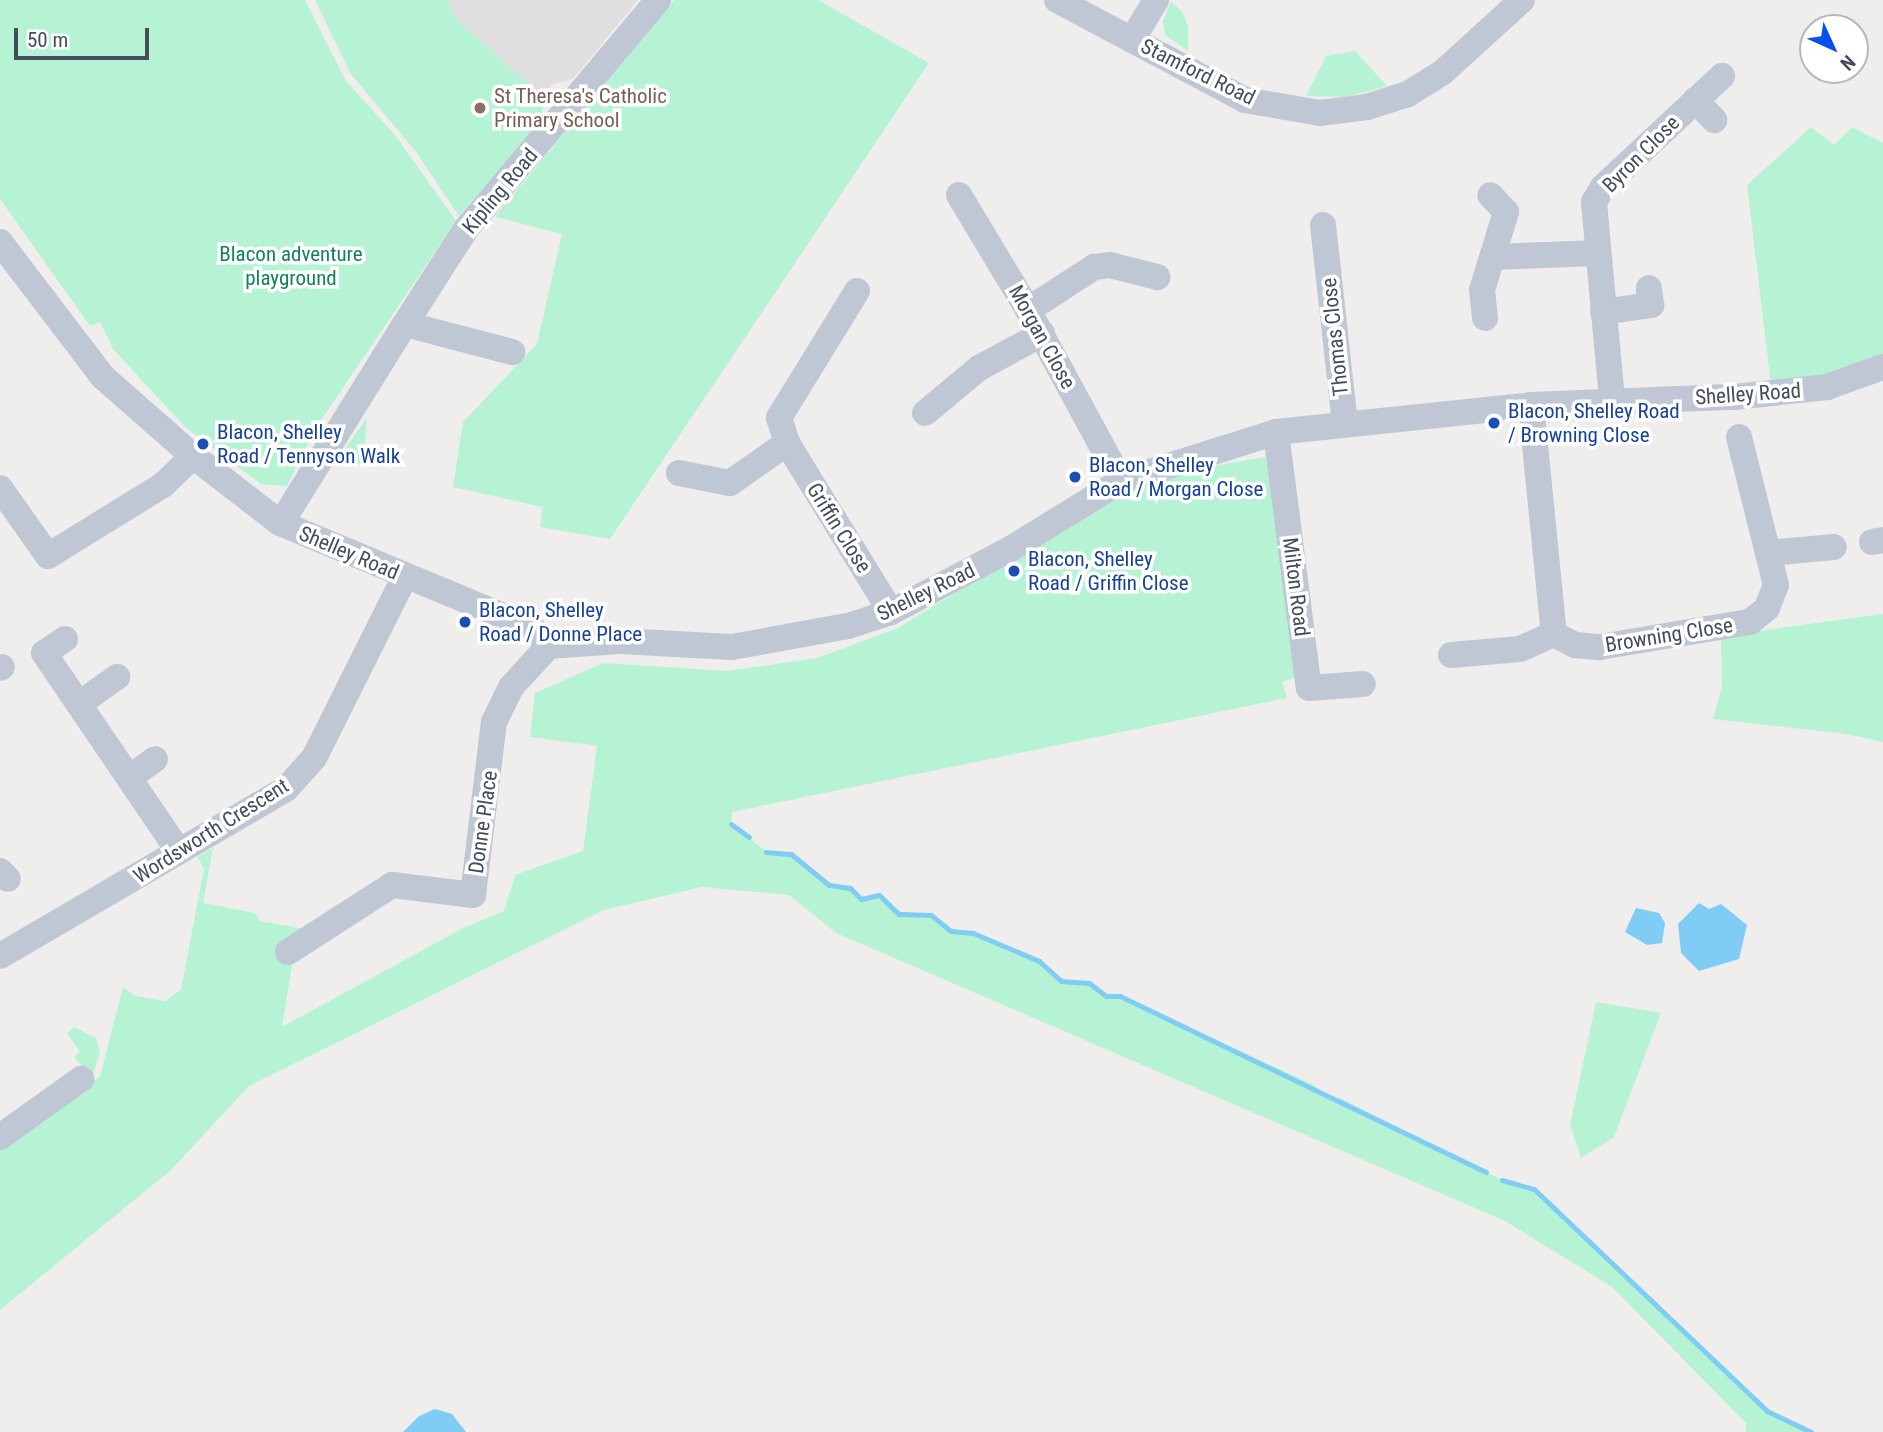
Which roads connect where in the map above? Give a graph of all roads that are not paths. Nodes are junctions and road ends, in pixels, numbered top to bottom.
1 (658, 0) edge
2 (1057, 0) edge
3 (1156, 0) edge
4 (1521, 0) edge
5 (1132, 40) junction
6 (1722, 76) dead end
7 (1695, 100) junction
8 (1714, 120) dead end
9 (959, 195) dead end
10 (1490, 195) dead end
11 (1323, 225) dead end
12 (0, 242) edge
13 (1598, 253) junction
14 (1493, 257) junction
15 (1158, 275) dead end
16 (1655, 299) dead end
17 (858, 303) dead end
18 (1028, 310) junction
19 (1603, 312) junction
20 (1485, 318) dead end
21 (405, 324) junction
22 (1042, 334) junction
23 (512, 352) dead end
24 (1883, 367) edge
25 (931, 400) dead end
26 (1612, 400) junction
27 (1531, 405) junction
28 (1345, 423) junction
29 (1276, 432) junction
30 (1739, 437) dead end
31 (787, 443) junction
32 (192, 456) junction
33 (689, 469) dead end
34 (1121, 481) junction
35 (0, 488) edge
36 (281, 523) junction
37 (1834, 547) dead end
38 (1768, 553) junction
39 (405, 576) junction
40 (891, 612) junction
41 (1554, 634) junction
42 (65, 639) dead end
43 (549, 646) junction
44 (1451, 655) dead end
45 (117, 677) dead end
46 (1363, 684) dead end
47 (79, 704) junction
48 (155, 759) dead end
49 (129, 778) junction
50 (179, 852) junction
51 (288, 952) dead end
52 (0, 956) edge
53 (82, 1079) dead end
54 (0, 1137) edge

1 - 21 street, Kipling Road
2 - 5 street, Stamford Road
3 - 5 street
4 - 5 street, Stamford Road
6 - 7 street, Byron Close
7 - 8 street, Byron Close
7 - 13 street, Byron Close
9 - 18 street, Morgan Close
10 - 14 street
11 - 28 street, Thomas Close
12 - 32 street, Shelley Road
13 - 14 street
13 - 19 street, Byron Close
14 - 20 street
15 - 18 street
16 - 19 street
17 - 31 street, Griffin Close
18 - 22 street, Morgan Close
19 - 26 street, Byron Close
21 - 23 street
21 - 36 street, Kipling Road
22 - 25 street
22 - 34 street, Morgan Close
24 - 26 street, Shelley Road
26 - 27 street, Shelley Road
27 - 28 street, Shelley Road
27 - 41 street
28 - 29 street, Shelley Road
29 - 34 street, Shelley Road
29 - 46 street, Milton Road
30 - 38 street, Browning Close
31 - 33 street
31 - 40 street, Griffin Close
32 - 35 street
32 - 36 street, Shelley Road
34 - 40 street, Shelley Road
36 - 39 street, Shelley Road
37 - 38 street
38 - 41 street, Browning Close
39 - 43 street, Shelley Road
39 - 50 street, Wordsworth Crescent
40 - 43 street, Shelley Road
41 - 44 street
42 - 47 street
43 - 51 street, Donne Place
45 - 47 street
47 - 49 street
48 - 49 street
49 - 50 street
50 - 52 street, Wordsworth Crescent
53 - 54 street

